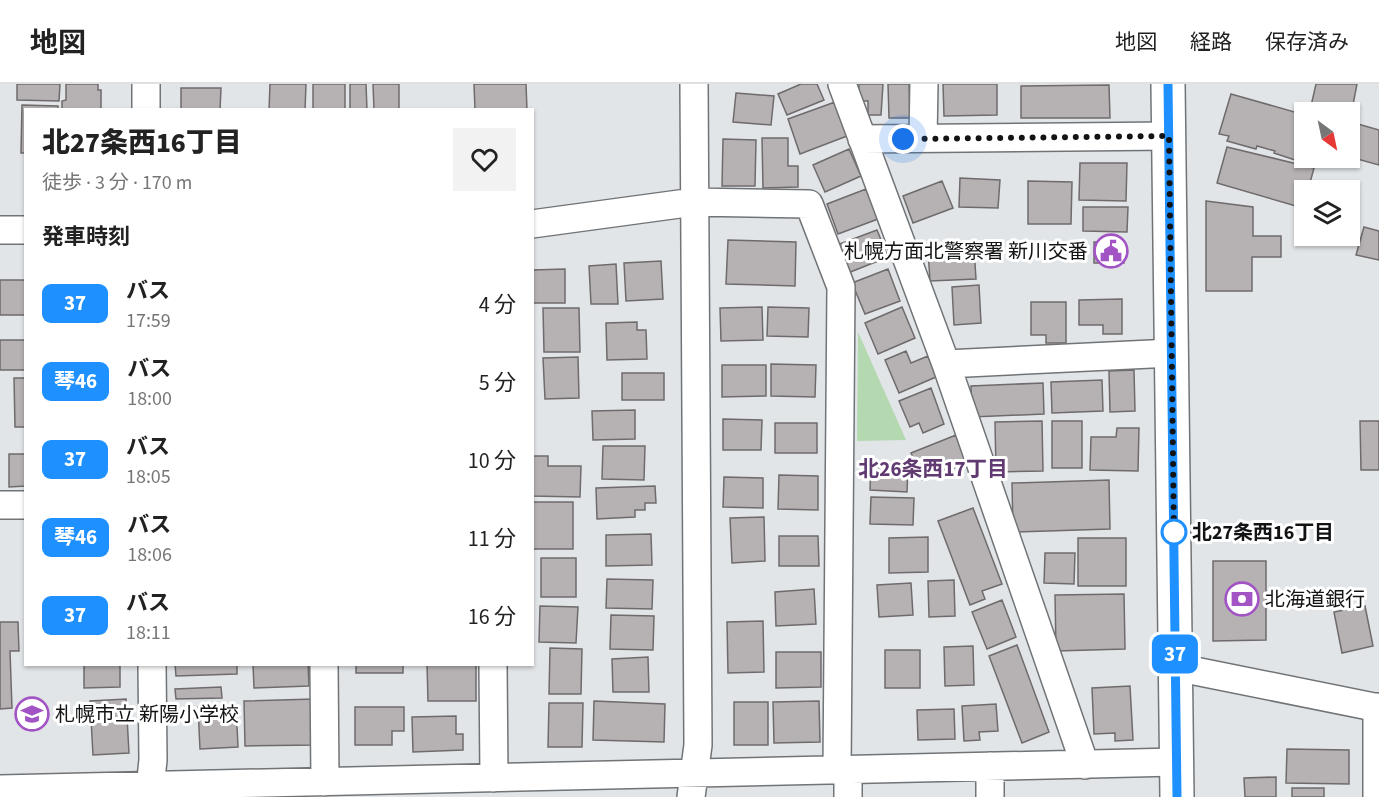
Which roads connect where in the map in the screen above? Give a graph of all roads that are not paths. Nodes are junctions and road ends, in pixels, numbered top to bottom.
1 (146, 84) edge
2 (694, 84) edge
3 (842, 84) edge
4 (924, 84) edge
5 (1168, 84) edge
6 (146, 108) edge
7 (1169, 136) junction
8 (923, 138) junction
9 (862, 139) junction
10 (694, 202) junction
11 (534, 224) edge
12 (0, 230) edge
13 (24, 230) edge
14 (1172, 353) junction
15 (946, 364) junction
16 (0, 505) edge
17 (24, 505) edge
18 (152, 666) edge
19 (324, 666) edge
20 (493, 666) edge
21 (1175, 667) junction
22 (1378, 707) edge
23 (1176, 762) junction
24 (1085, 765) junction
25 (990, 766) junction
26 (842, 770) junction
27 (494, 778) junction
28 (693, 785) edge
29 (339, 786) edge
30 (536, 787) edge
31 (0, 789) edge
32 (150, 791) edge
33 (848, 797) edge
34 (990, 797) edge
35 (1177, 797) edge
36 (1377, 797) edge

1 - 6 street
2 - 10 street
3 - 9 street
4 - 8 street
5 - 7 main road
7 - 8 street
7 - 14 main road
8 - 9 street
9 - 15 street
10 - 11 street
10 - 26 street
10 - 28 street
12 - 13 street
14 - 15 street
14 - 21 main road
15 - 24 street
16 - 17 street
18 - 32 street
19 - 29 street
20 - 27 street
21 - 22 street
21 - 23 main road
22 - 36 street
23 - 24 street
23 - 35 main road
24 - 25 street
25 - 26 street
25 - 34 street
26 - 28 street
26 - 33 street
27 - 29 street
27 - 30 street
28 - 30 street
29 - 32 street
31 - 32 street

